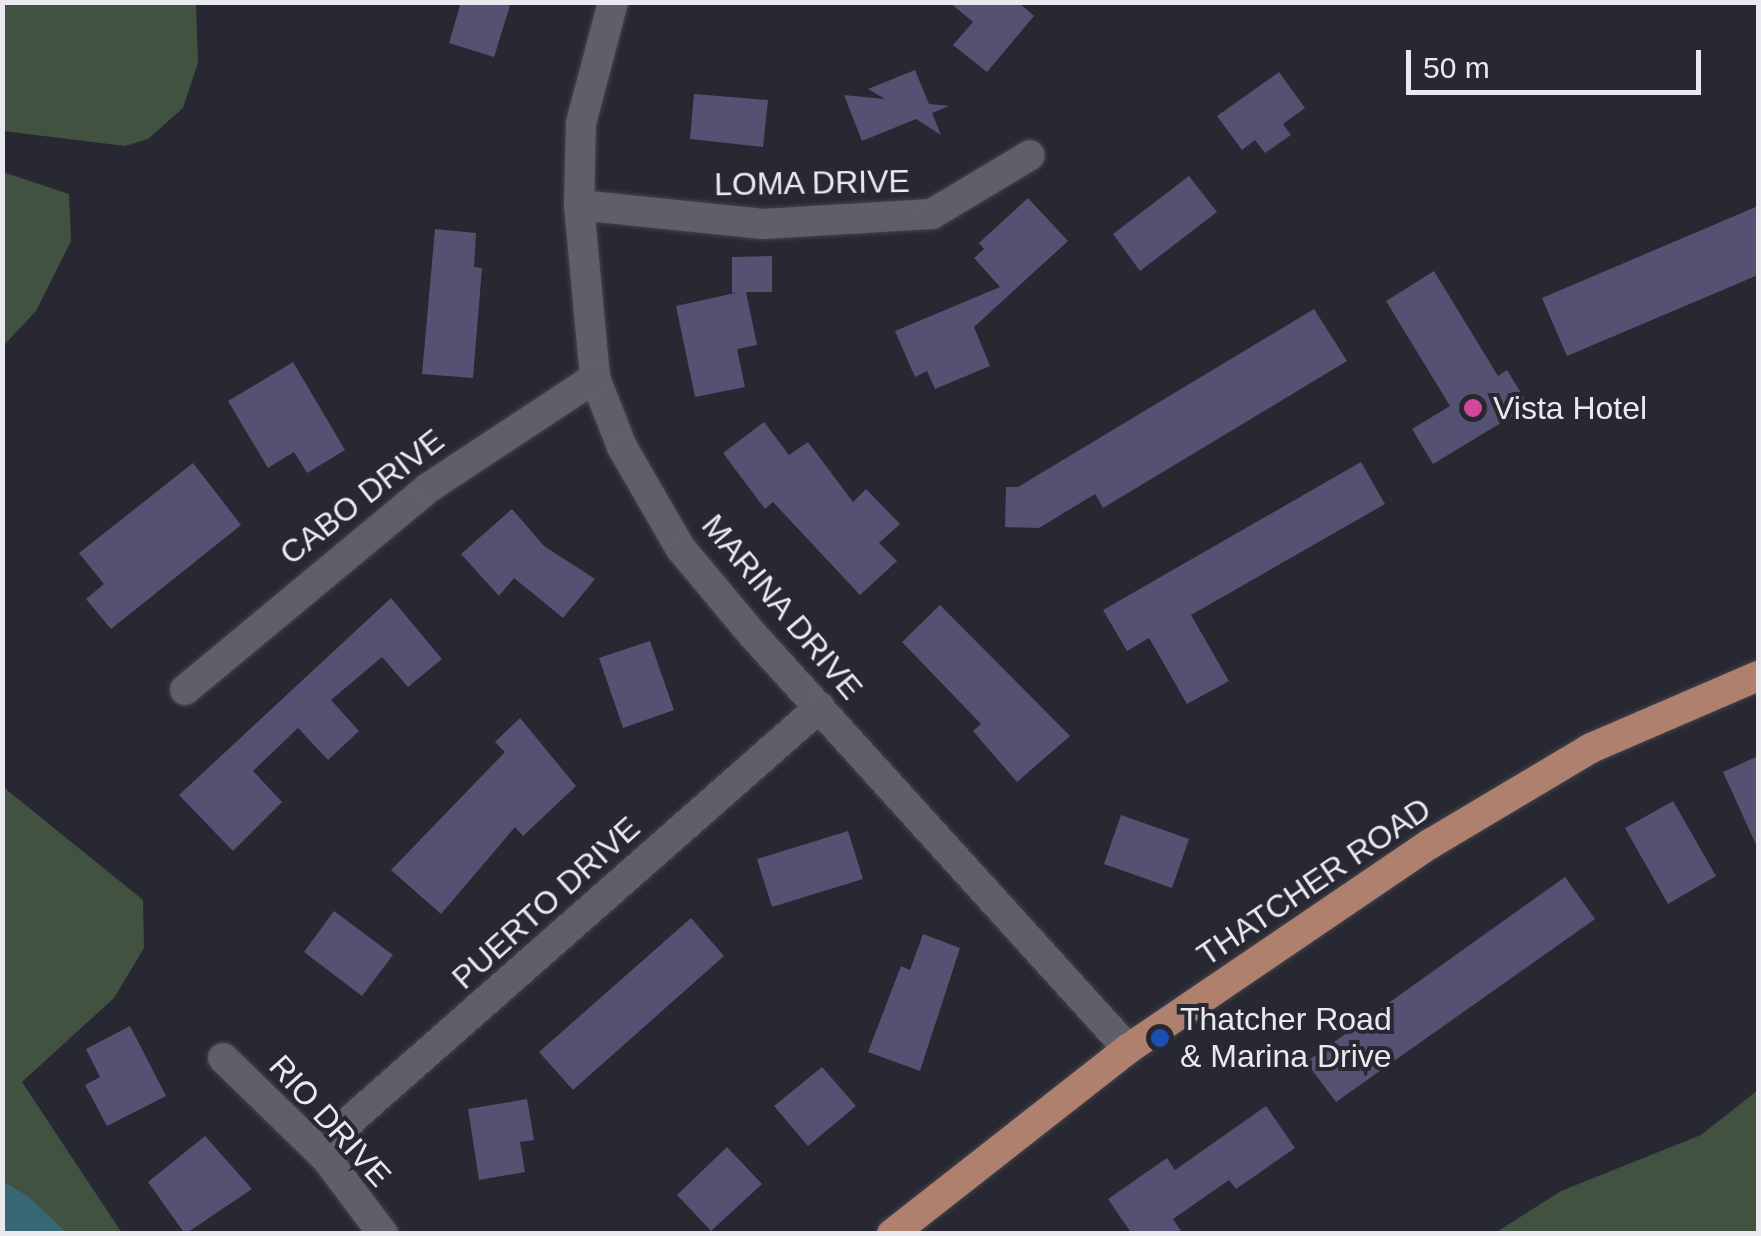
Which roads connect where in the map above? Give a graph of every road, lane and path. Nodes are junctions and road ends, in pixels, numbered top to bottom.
1 (614, 2) edge
2 (1030, 154) dead end
3 (580, 206) junction
4 (595, 378) junction
5 (1758, 676) edge
6 (185, 690) dead end
7 (820, 707) junction
8 (1128, 1049) junction
9 (223, 1058) dead end
10 (326, 1158) junction
11 (383, 1234) edge
12 (892, 1234) edge

1 - 3 street, MARINA DRIVE
2 - 3 street, LOMA DRIVE
3 - 4 street, MARINA DRIVE
4 - 6 street, CABO DRIVE
4 - 7 street, MARINA DRIVE
5 - 8 main road, THATCHER ROAD
7 - 8 street, MARINA DRIVE
7 - 10 street, PUERTO DRIVE
8 - 12 main road, THATCHER ROAD
9 - 10 street, RIO DRIVE
10 - 11 street, RIO DRIVE

